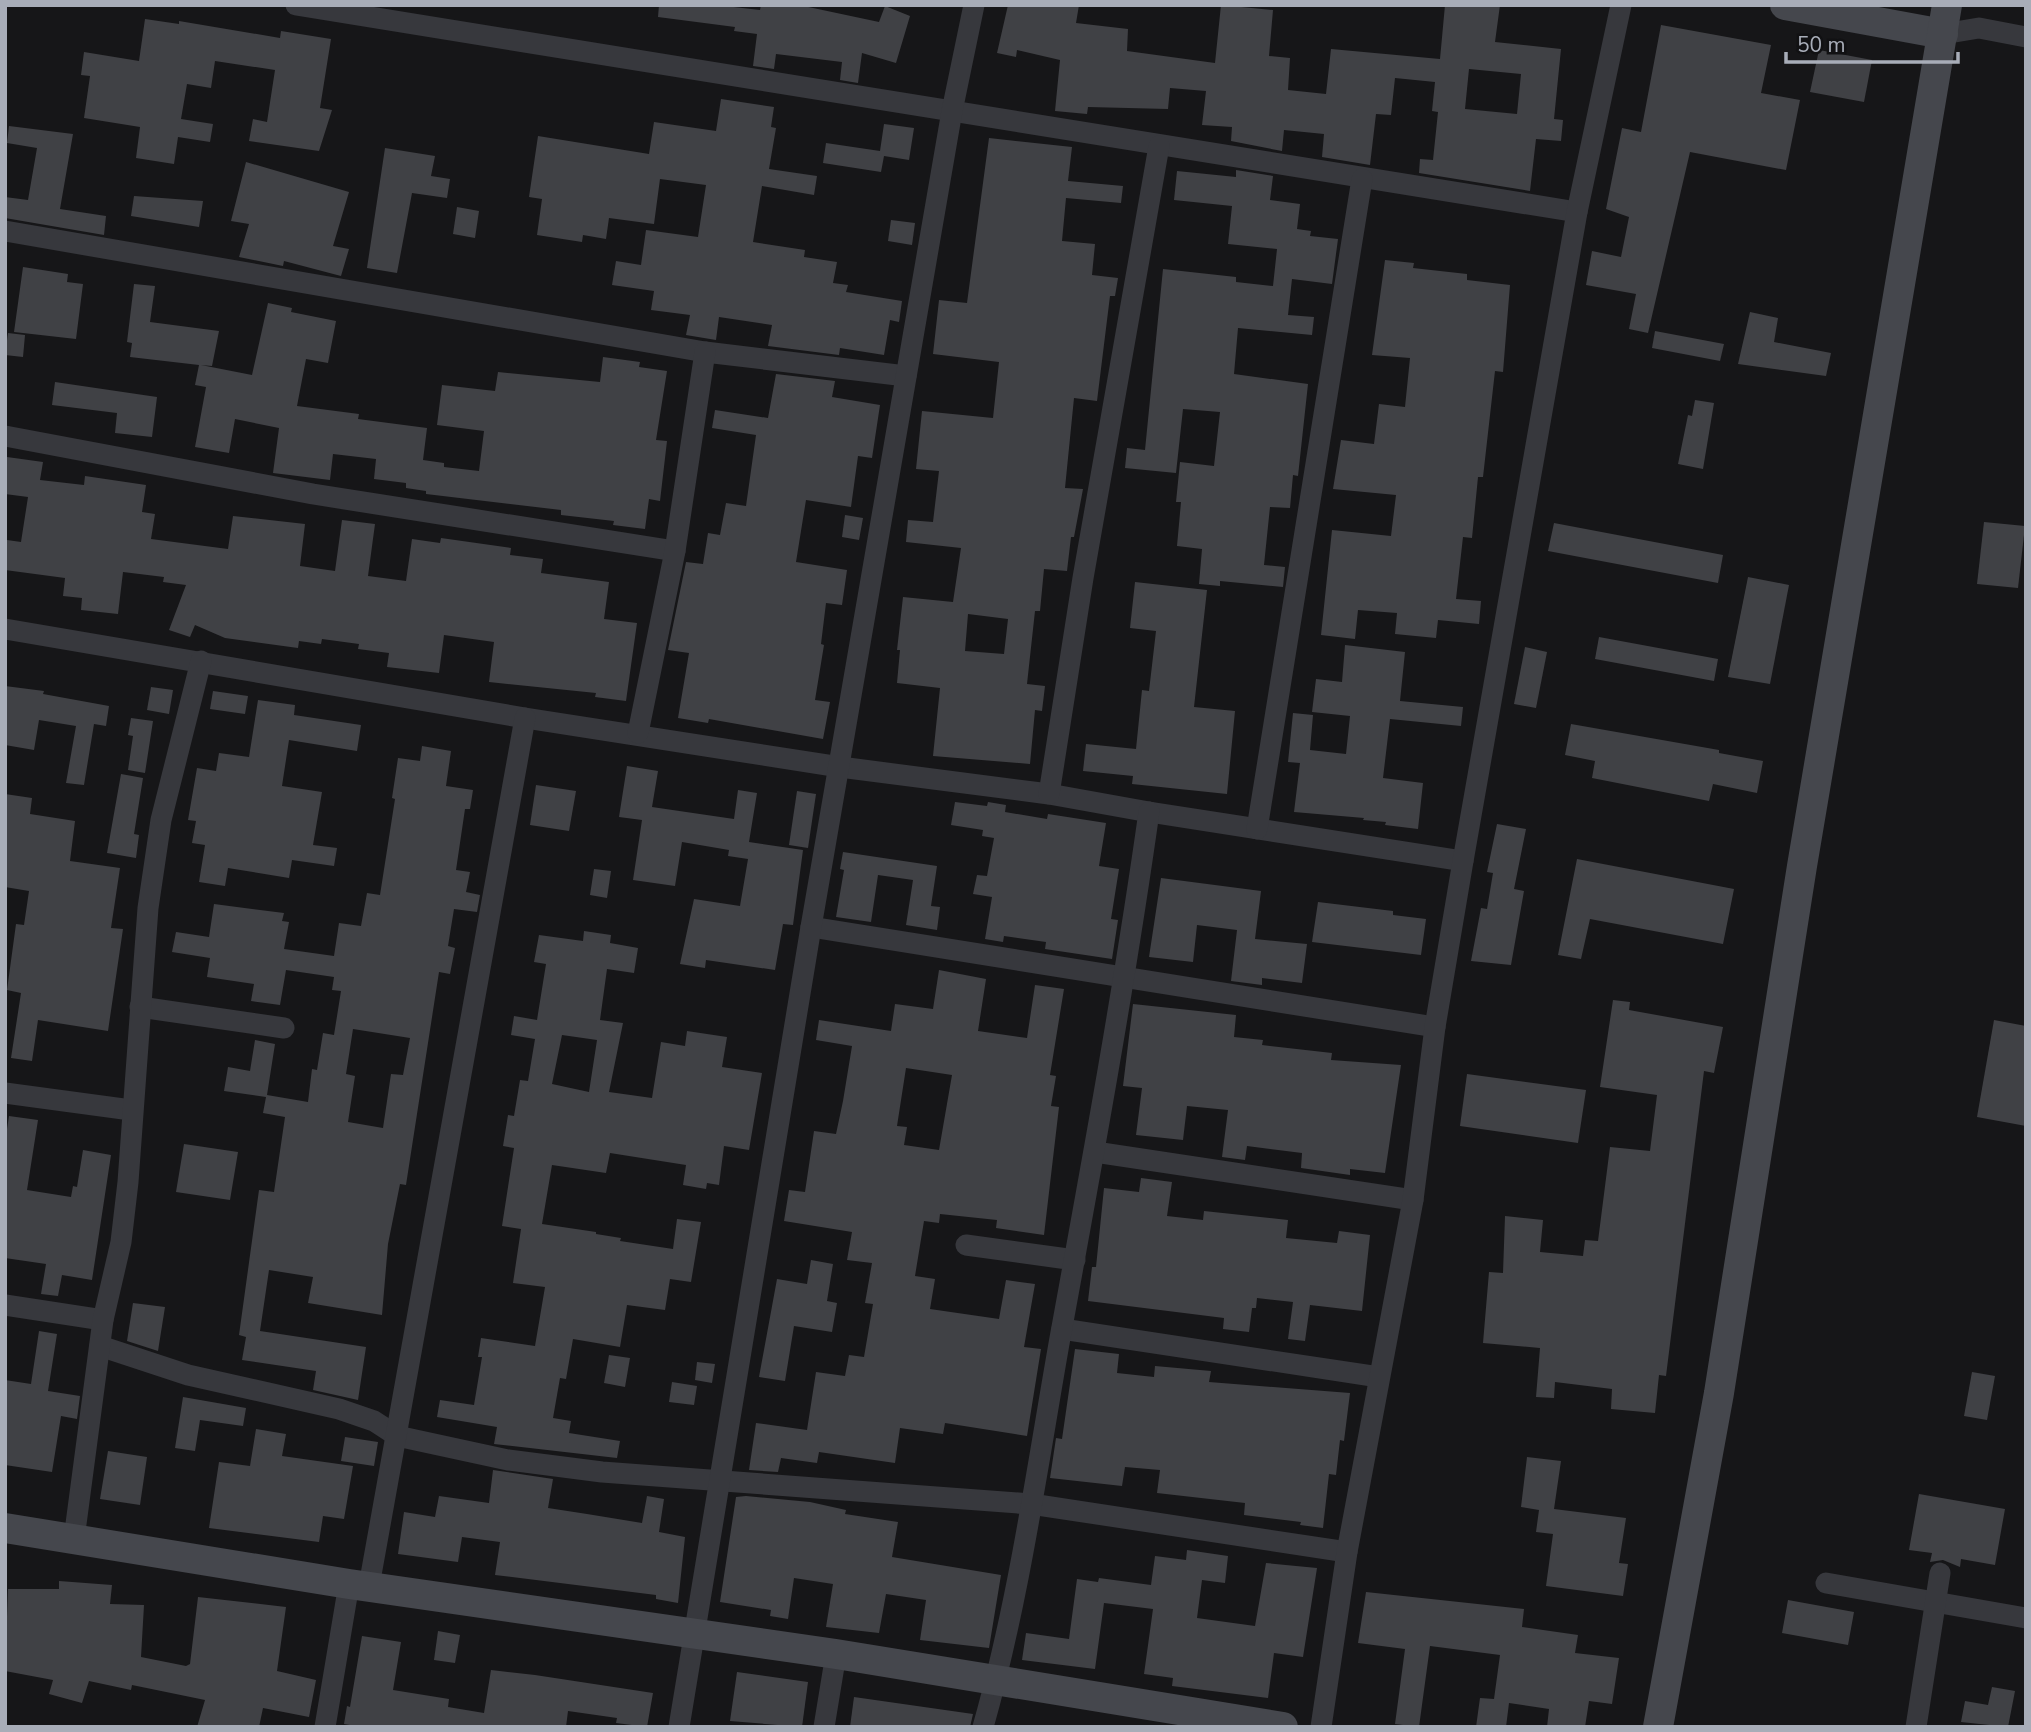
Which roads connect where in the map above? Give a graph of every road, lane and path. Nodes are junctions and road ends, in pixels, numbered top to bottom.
1 (296, 5) edge
2 (974, 5) edge
3 (1620, 5) edge
4 (1785, 5) edge
5 (1946, 13) edge
6 (2026, 37) edge
7 (952, 111) junction
8 (1158, 146) junction
9 (1362, 178) junction
10 (1577, 212) junction
11 (5, 232) edge
12 (705, 352) junction
13 (906, 376) junction
14 (5, 436) edge
15 (675, 551) junction
16 (5, 629) edge
17 (201, 661) junction
18 (525, 718) junction
19 (638, 733) junction
20 (840, 767) junction
21 (1049, 794) junction
22 (1149, 812) junction
23 (1257, 829) junction
24 (1463, 861) junction
25 (811, 927) junction
26 (1126, 978) junction
27 (140, 1007) junction
28 (1435, 1027) junction
29 (284, 1028) dead end
30 (5, 1093) edge
31 (131, 1110) junction
32 (1095, 1152) junction
33 (1413, 1200) junction
34 (966, 1245) dead end
35 (1075, 1260) junction
36 (5, 1305) edge
37 (103, 1321) junction
38 (1062, 1329) junction
39 (100, 1346) junction
40 (1379, 1377) junction
41 (397, 1436) junction
42 (719, 1480) junction
43 (1031, 1504) junction
44 (5, 1528) edge
45 (74, 1539) junction
46 (1347, 1552) junction
47 (1940, 1573) dead end
48 (1826, 1583) dead end
49 (359, 1585) junction
50 (1936, 1601) junction
51 (2026, 1618) edge
52 (693, 1633) junction
53 (836, 1654) junction
54 (997, 1679) junction
55 (1157, 1716) edge
56 (325, 1727) edge
57 (679, 1727) edge
58 (824, 1727) edge
59 (983, 1727) edge
60 (1283, 1727) edge
61 (1321, 1727) edge
62 (1658, 1727) edge
63 (1916, 1727) edge

1 - 7 street
2 - 7 street
3 - 10 street
4 - 5 main road
5 - 6 street
5 - 62 main road
7 - 8 street
7 - 13 street
8 - 9 street
8 - 21 street
9 - 10 street
9 - 23 street
10 - 24 street
11 - 12 street
12 - 13 street
12 - 15 street
13 - 20 street
14 - 15 street
15 - 19 street
16 - 17 street
17 - 18 street
17 - 27 street
18 - 19 street
18 - 41 street
19 - 20 street
20 - 21 street
20 - 25 street
21 - 22 street
22 - 23 street
22 - 26 street
23 - 24 street
24 - 28 street
25 - 26 street
25 - 42 street
26 - 28 street
26 - 32 street
27 - 29 street
27 - 31 street
28 - 33 street
30 - 31 street
31 - 37 street
32 - 33 street
32 - 35 street
33 - 40 street
34 - 35 street
35 - 38 street
36 - 37 street
37 - 39 street
38 - 40 street
38 - 43 street
39 - 41 street
39 - 45 street
40 - 46 street
41 - 42 street
41 - 49 street
42 - 43 street
42 - 52 street
43 - 46 street
43 - 54 street
44 - 45 main road
45 - 49 main road
46 - 61 street
47 - 50 street
48 - 50 street
49 - 52 main road
49 - 56 street
50 - 51 street
50 - 63 street
52 - 53 main road
52 - 57 street
53 - 54 main road
53 - 58 street
54 - 55 main road
54 - 59 street
55 - 60 main road

